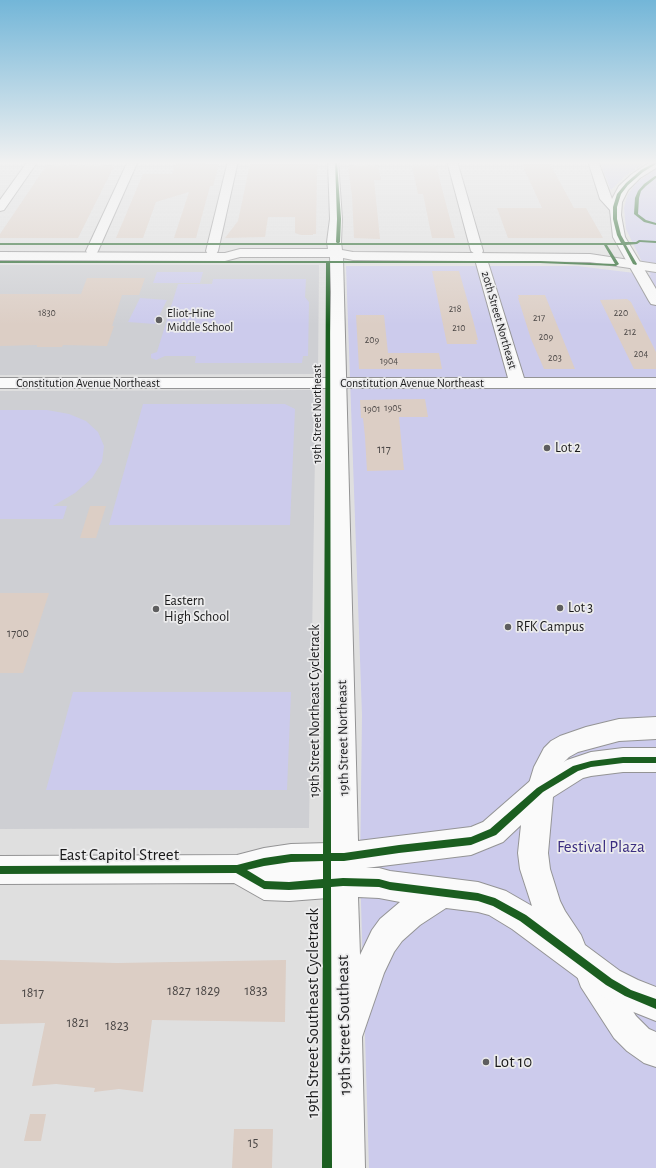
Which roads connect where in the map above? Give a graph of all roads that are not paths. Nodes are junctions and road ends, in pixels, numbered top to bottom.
1 (108, 216) edge
2 (220, 216) edge
3 (336, 216) edge
4 (468, 216) edge
5 (615, 216) edge
6 (0, 250) edge
7 (92, 250) junction
8 (212, 250) junction
9 (627, 251) junction
10 (656, 252) edge
11 (240, 253) junction
12 (335, 253) junction
13 (479, 254) junction
14 (0, 256) edge
15 (635, 264) junction
16 (656, 268) edge
17 (656, 301) edge
18 (0, 383) edge
19 (337, 383) junction
20 (517, 383) junction
21 (656, 383) edge
22 (656, 728) edge
23 (656, 760) edge
24 (540, 790) junction
25 (0, 870) edge
26 (344, 870) junction
27 (443, 892) junction
28 (583, 962) junction
29 (656, 1004) edge
30 (345, 1038) junction
31 (656, 1051) edge
32 (346, 1168) edge

1 - 7 street
2 - 8 street
3 - 12 main road, 19th Street Northeast
4 - 13 street, 20th Street Northeast
5 - 9 street
6 - 7 main road
7 - 8 main road
8 - 11 main road
9 - 10 main road
9 - 13 main road
9 - 15 street
11 - 12 main road
11 - 14 main road
12 - 13 main road
12 - 19 main road, 19th Street Northeast
13 - 15 main road
13 - 20 street, 20th Street Northeast
15 - 16 main road
15 - 17 street
18 - 19 street, Constitution Avenue Northeast
19 - 20 street, Constitution Avenue Northeast
19 - 26 main road, 19th Street Northeast
20 - 21 street, Constitution Avenue Northeast
22 - 24 street
23 - 24 main road
24 - 26 main road
24 - 28 main road
25 - 26 main road, East Capitol Street
26 - 27 main road
26 - 30 main road, 19th Street Southeast
27 - 28 main road
27 - 30 main road
28 - 29 main road
28 - 31 street
30 - 32 main road, 19th Street Southeast

